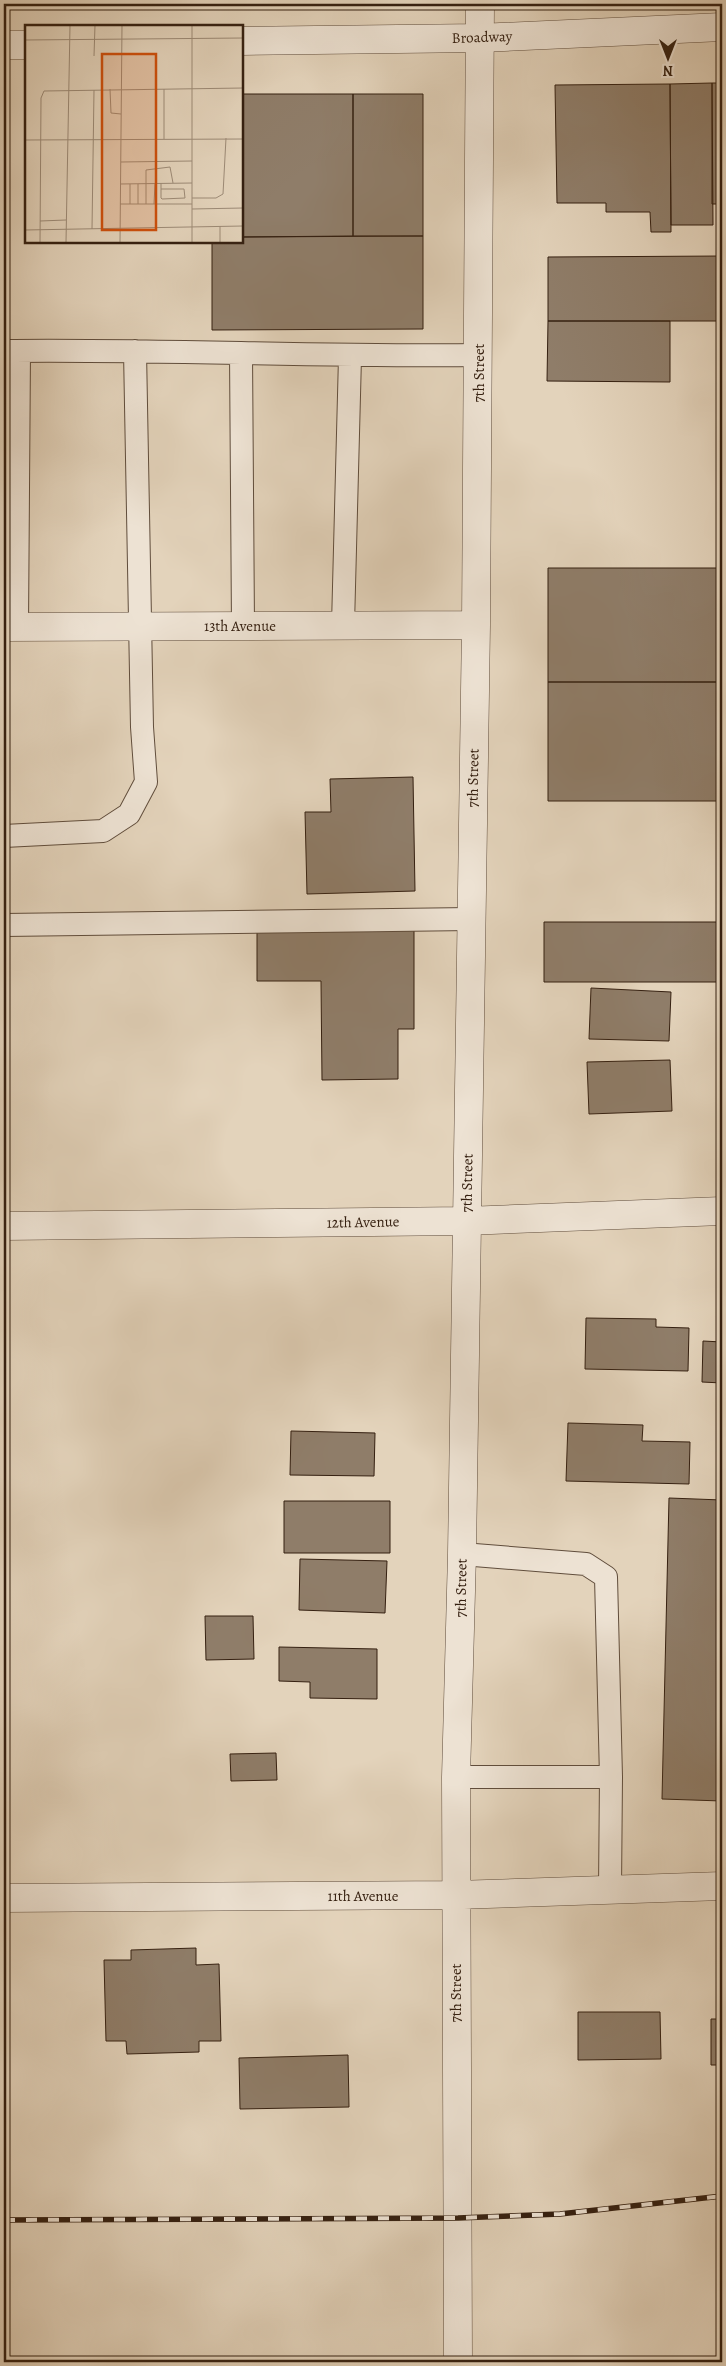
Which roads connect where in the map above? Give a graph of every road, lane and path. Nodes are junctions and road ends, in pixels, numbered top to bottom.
1 (480, 4) edge
2 (722, 27) edge
3 (480, 38) junction
4 (242, 41) edge
5 (4, 45) edge
6 (25, 45) edge
7 (11, 351) edge
8 (135, 351) junction
9 (241, 353) junction
10 (479, 355) junction
11 (350, 357) junction
12 (343, 625) junction
13 (476, 625) junction
14 (141, 626) junction
15 (243, 626) junction
16 (10, 627) edge
17 (4, 836) edge
18 (471, 919) junction
19 (4, 925) edge
20 (722, 1211) edge
21 (466, 1221) junction
22 (4, 1226) edge
23 (462, 1554) junction
24 (456, 1777) junction
25 (611, 1777) junction
26 (722, 1886) edge
27 (610, 1890) junction
28 (456, 1895) junction
29 (4, 1898) edge
30 (458, 2362) edge

1 - 3 street, 7th Street
2 - 3 street, Broadway
3 - 4 street, Broadway
3 - 10 street, 7th Street
5 - 6 street
7 - 8 lane
7 - 16 lane
8 - 9 lane
8 - 14 lane
9 - 11 lane
9 - 15 lane
10 - 11 lane
10 - 13 street, 7th Street
11 - 12 lane
12 - 13 street, 13th Avenue
12 - 15 street, 13th Avenue
13 - 18 street, 7th Street
14 - 15 street, 13th Avenue
14 - 16 street, 13th Avenue
14 - 17 lane
18 - 19 lane
18 - 21 street, 7th Street
20 - 21 street, 12th Avenue
21 - 22 street, 12th Avenue
21 - 23 street, 7th Street
23 - 24 street, 7th Street
23 - 25 lane
24 - 25 lane
24 - 28 street, 7th Street
25 - 27 lane
26 - 27 street, 11th Avenue
27 - 28 street, 11th Avenue
28 - 29 street, 11th Avenue
28 - 30 street, 7th Street

